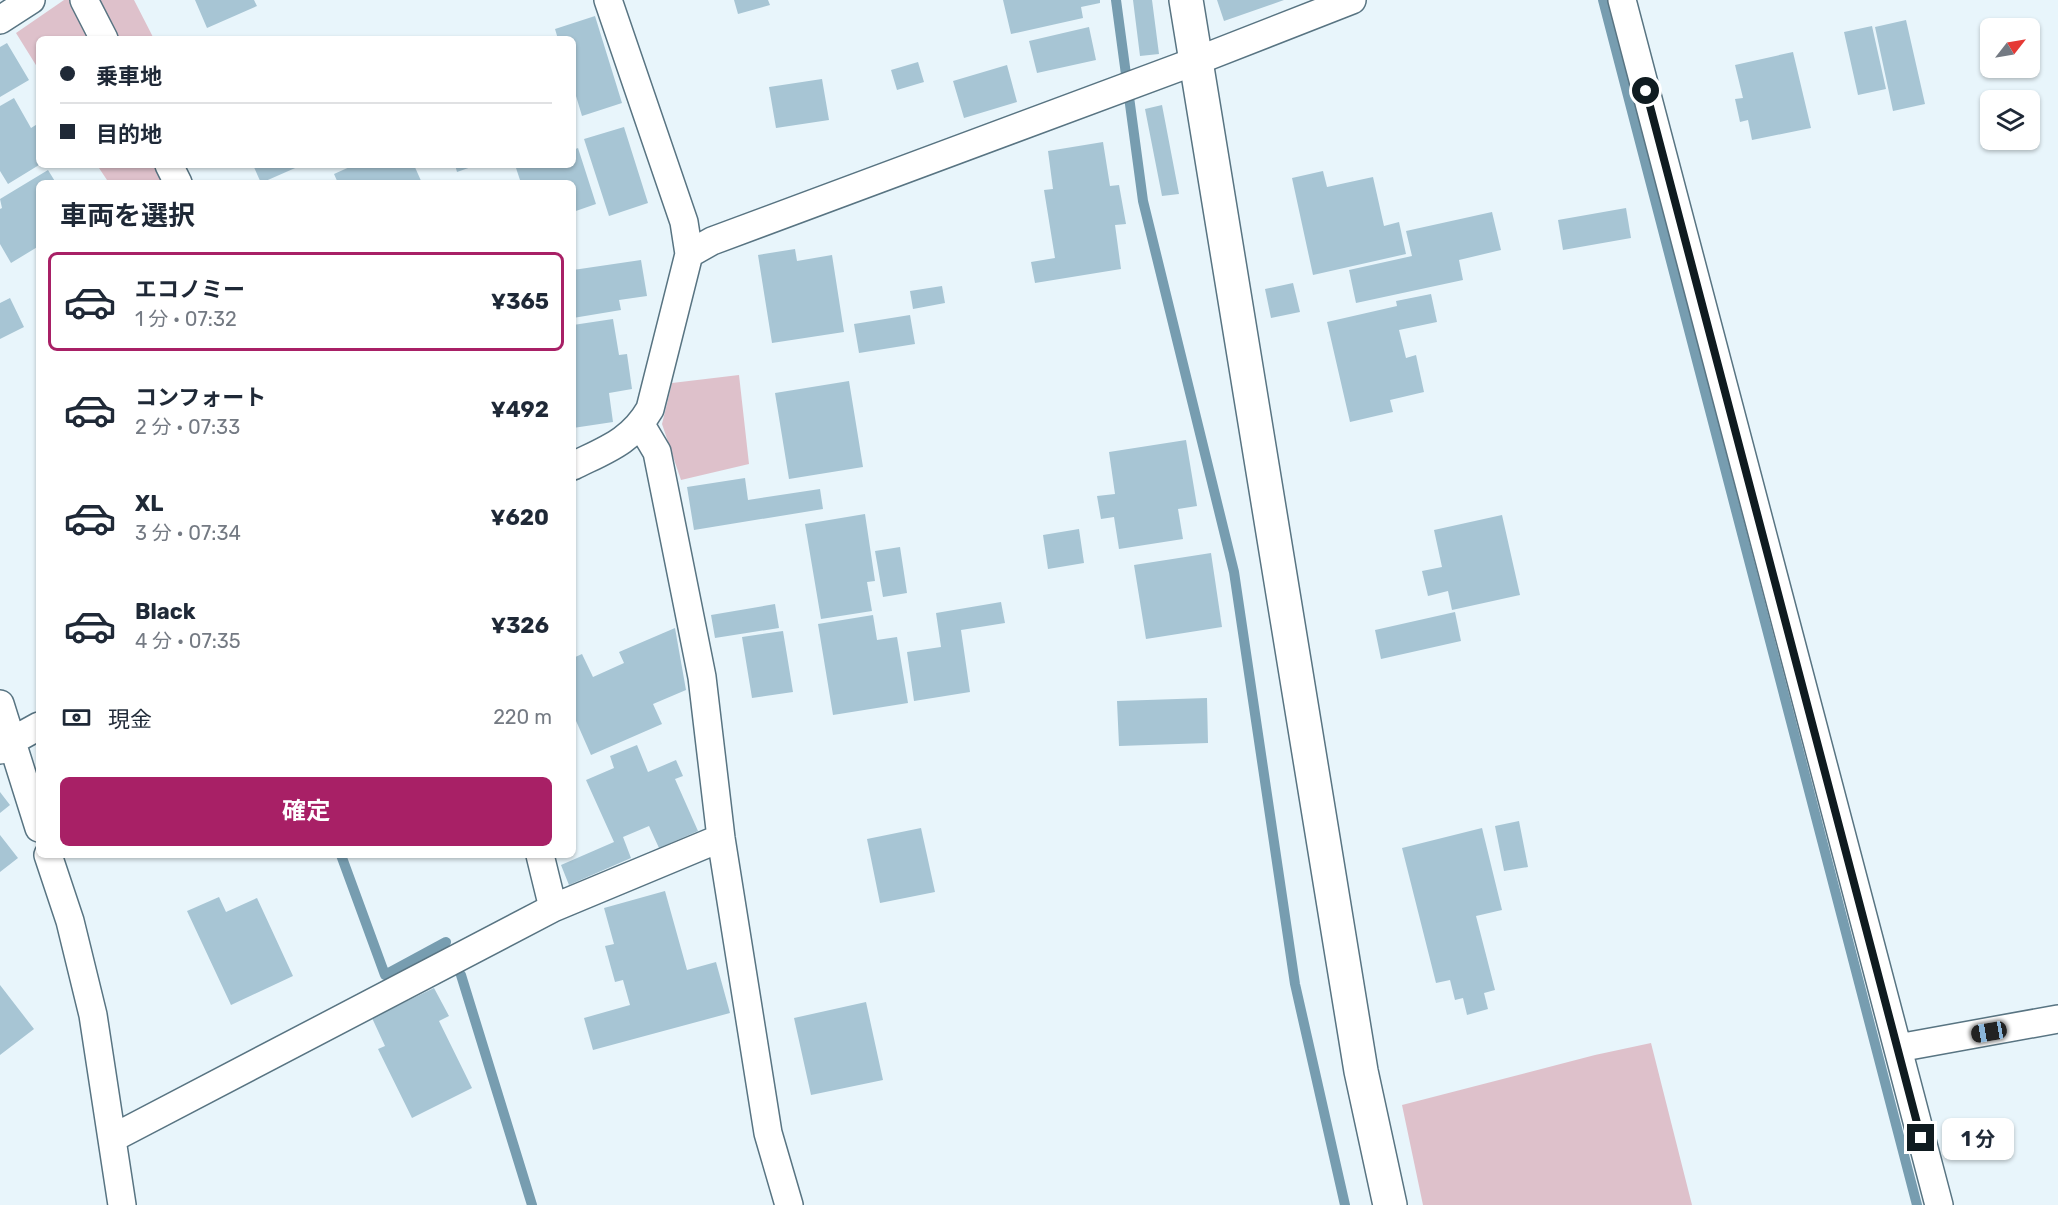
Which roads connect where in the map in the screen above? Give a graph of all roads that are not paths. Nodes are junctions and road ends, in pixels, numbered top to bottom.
1 (31, 0) edge
2 (84, 0) edge
3 (608, 0) edge
4 (1186, 0) edge
5 (1352, 0) edge
6 (1622, 0) edge
7 (0, 20) edge
8 (102, 36) edge
9 (1196, 61) junction
10 (689, 254) junction
11 (641, 425) junction
12 (576, 464) edge
13 (0, 704) edge
14 (36, 728) edge
15 (5, 746) edge
16 (36, 821) edge
17 (721, 838) junction
18 (49, 858) edge
19 (541, 858) edge
20 (553, 908) junction
21 (2058, 1019) edge
22 (1898, 1048) junction
23 (113, 1138) junction
24 (122, 1205) edge
25 (789, 1205) edge
26 (1390, 1205) edge
27 (1939, 1205) edge

1 - 7 street
2 - 8 street
3 - 10 street
4 - 9 street
5 - 9 street
6 - 22 street
9 - 10 street
9 - 26 street
10 - 11 street
11 - 12 street
11 - 17 street
13 - 15 street
14 - 15 street
15 - 16 street
17 - 20 street
17 - 25 street
18 - 23 street
19 - 20 street
20 - 23 street
21 - 22 street
22 - 27 street
23 - 24 street

